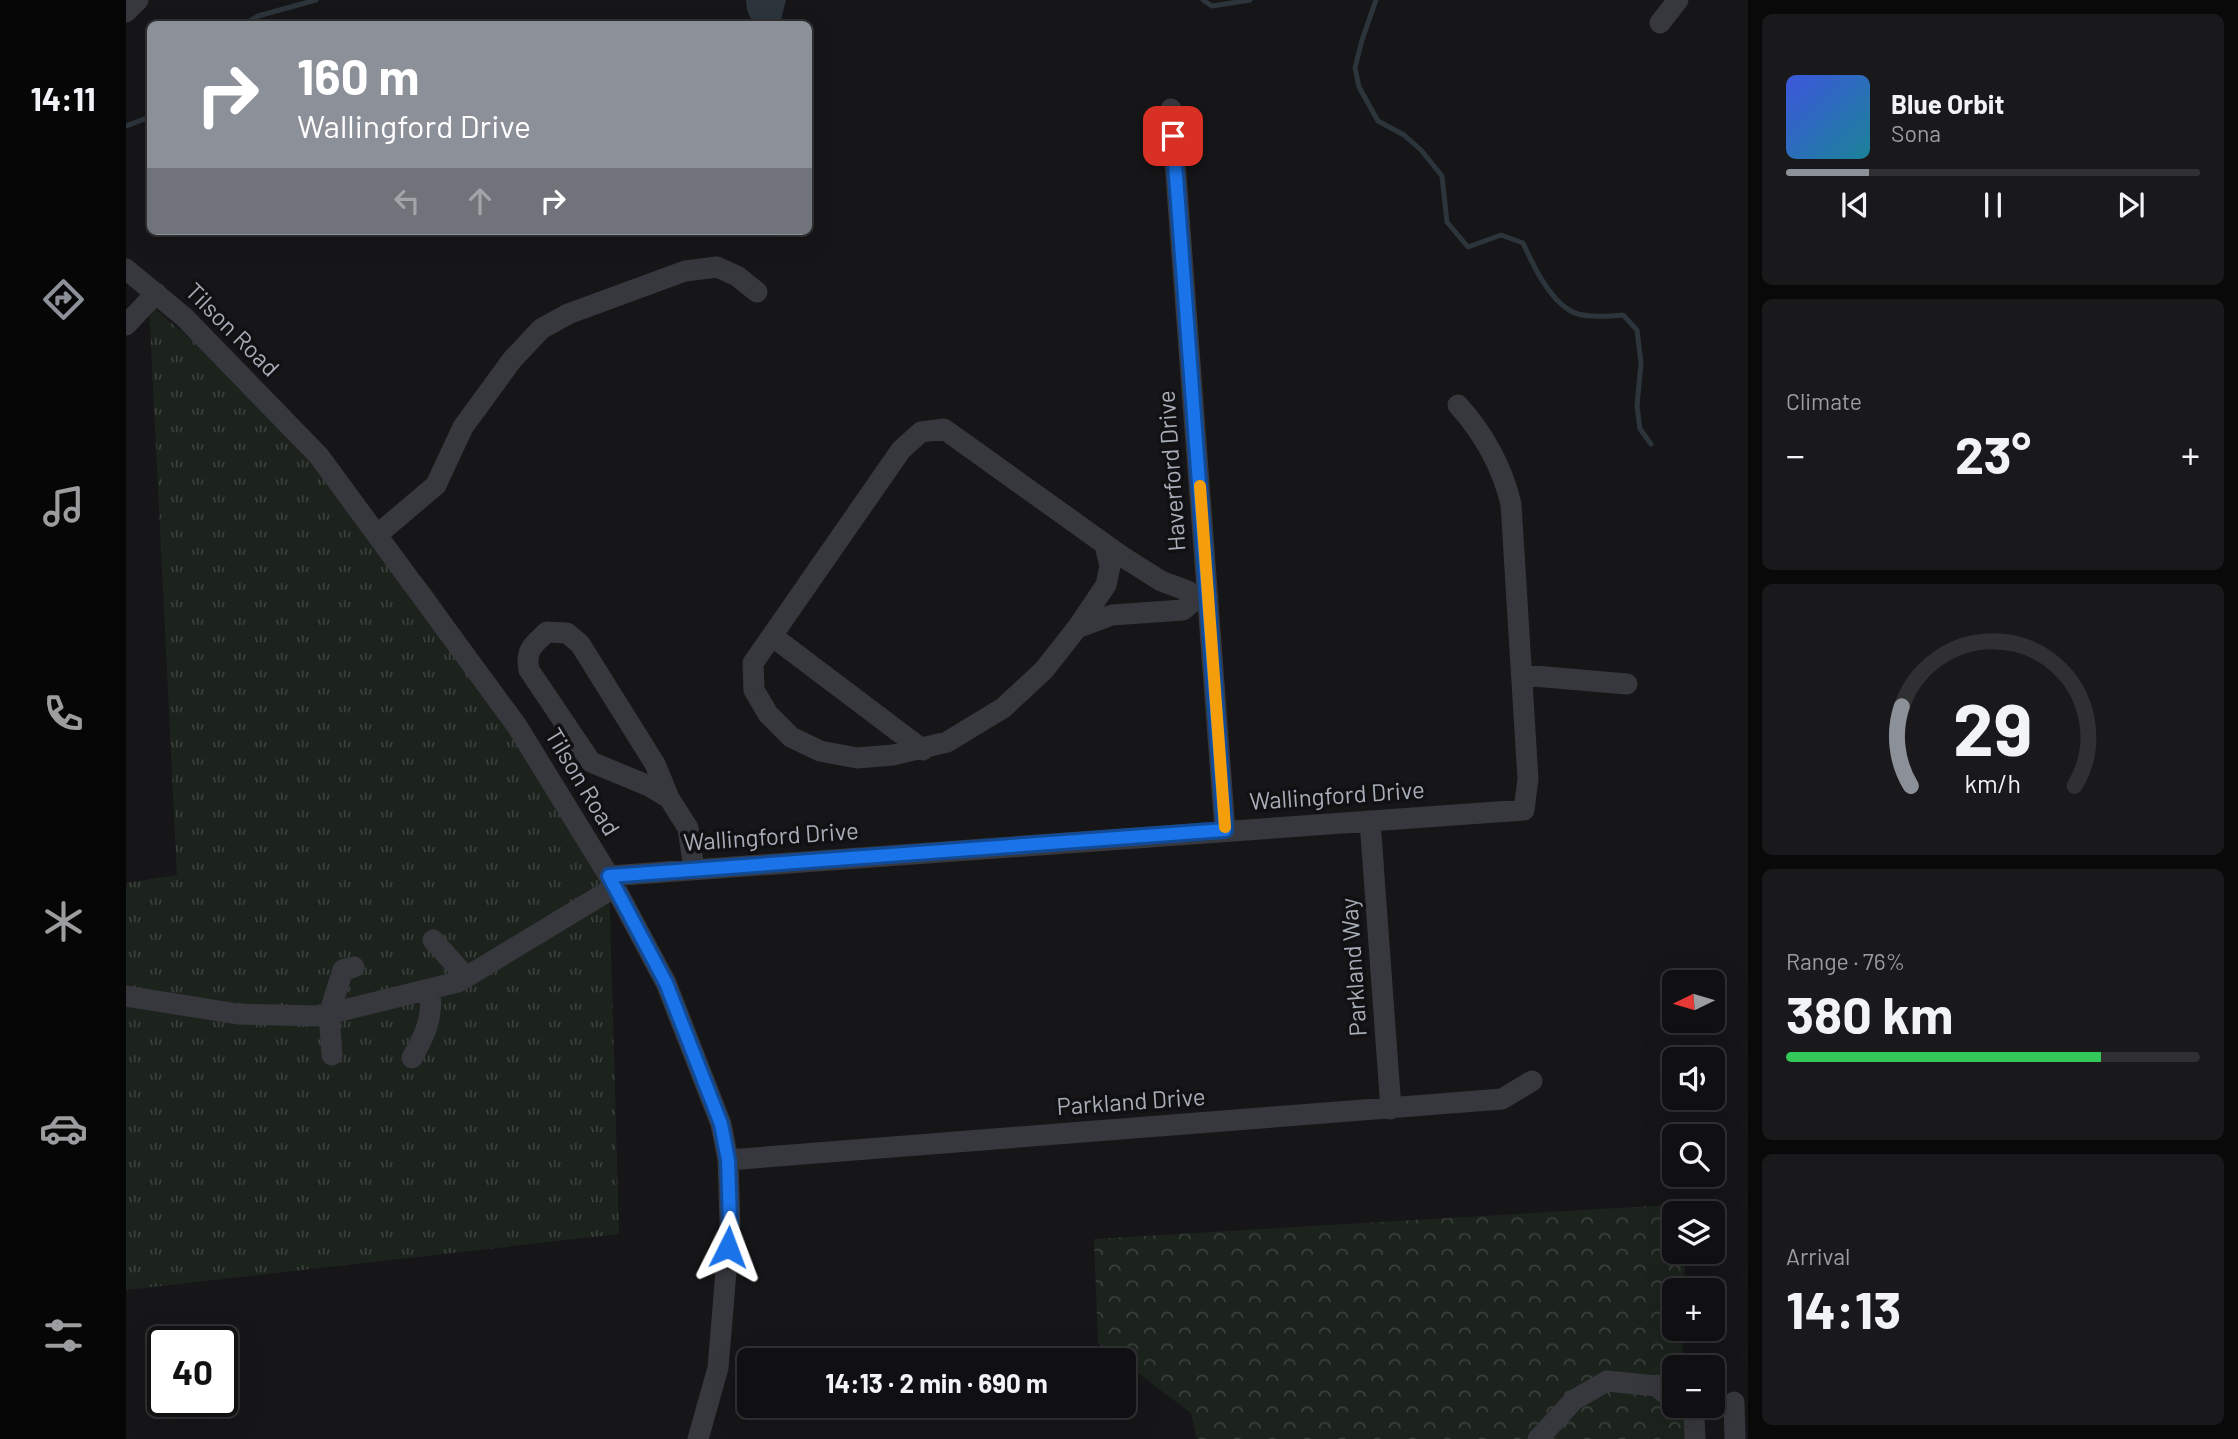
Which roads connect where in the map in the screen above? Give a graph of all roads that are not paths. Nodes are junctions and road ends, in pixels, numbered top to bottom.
1 (138, 0) edge
2 (1678, 0) edge
3 (126, 12) edge
4 (1660, 23) dead end
5 (1171, 109) dead end
6 (126, 269) edge
7 (757, 292) dead end
8 (156, 293) junction
9 (126, 325) edge
10 (1458, 405) dead end
11 (377, 535) junction
12 (1105, 545) junction
13 (1203, 597) junction
14 (1077, 628) junction
15 (772, 636) junction
16 (1523, 675) junction
17 (1627, 684) dead end
18 (923, 750) junction
19 (668, 798) junction
20 (1370, 821) junction
21 (1225, 830) junction
22 (694, 869) junction
23 (612, 882) junction
24 (433, 940) dead end
25 (354, 967) dead end
26 (466, 977) junction
27 (430, 989) junction
28 (126, 996) edge
29 (329, 1014) junction
30 (332, 1055) dead end
31 (412, 1058) dead end
32 (1532, 1081) dead end
33 (1391, 1109) junction
34 (728, 1160) junction
35 (1662, 1390) edge
36 (1734, 1402) dead end
37 (1694, 1418) edge
38 (698, 1439) edge
39 (1538, 1439) edge
40 (1695, 1439) edge
41 (1735, 1439) edge

1 - 3 street
2 - 4 street
5 - 13 street, Haverford Drive
6 - 8 street, Tilson Road
7 - 11 street
8 - 9 street
8 - 11 street, Tilson Road
10 - 16 street, Wallingford Drive
11 - 23 street, Tilson Road
12 - 13 street
12 - 14 street
12 - 15 street
13 - 14 street
13 - 21 street, Haverford Drive
14 - 18 street
15 - 18 street
15 - 18 street
16 - 17 street
16 - 20 street, Wallingford Drive
19 - 19 street
19 - 22 street
20 - 21 street, Wallingford Drive
20 - 33 street, Parkland Way
21 - 22 street, Wallingford Drive
22 - 23 street, Wallingford Drive
23 - 26 street
23 - 34 street, Tilson Road
24 - 26 street
25 - 29 street
26 - 27 street
27 - 29 street
27 - 31 street
28 - 29 street
29 - 30 street
32 - 33 street, Parkland Drive
33 - 34 street, Parkland Drive
34 - 38 street, Tilson Road
35 - 39 street
36 - 41 street
37 - 40 street

